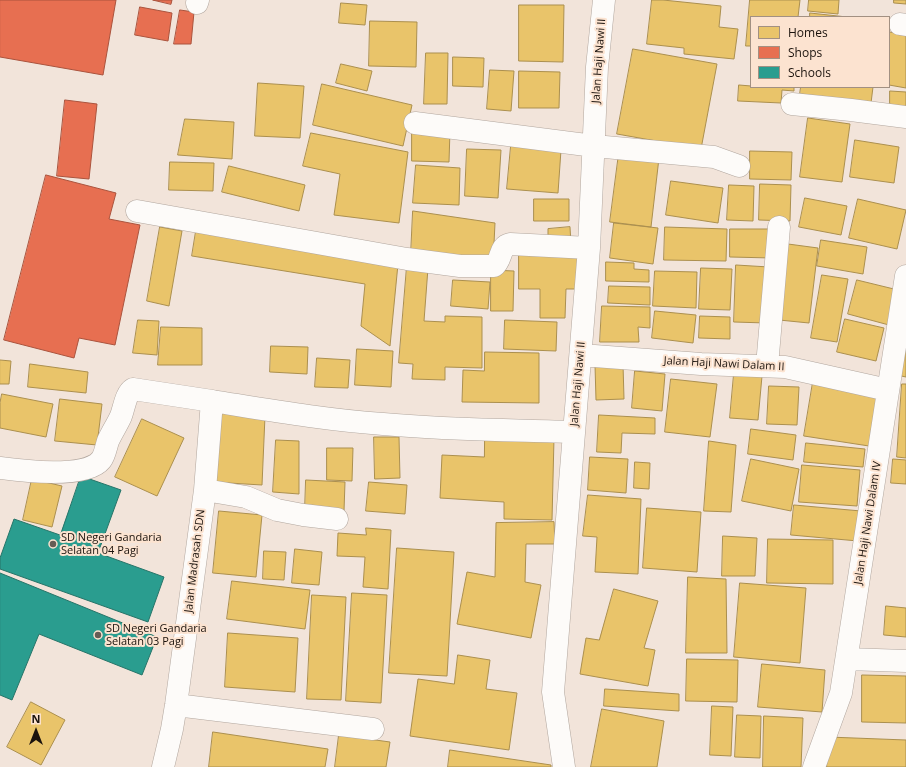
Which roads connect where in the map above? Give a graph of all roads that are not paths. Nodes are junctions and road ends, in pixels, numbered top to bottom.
1 (604, 0) edge
2 (792, 104) dead end
3 (906, 117) edge
4 (415, 123) dead end
5 (594, 146) junction
6 (739, 166) dead end
7 (137, 211) dead end
8 (779, 227) dead end
9 (589, 248) junction
10 (906, 276) edge
11 (581, 355) junction
12 (767, 366) junction
13 (888, 390) junction
14 (212, 401) junction
15 (574, 432) junction
16 (0, 468) edge
17 (204, 490) junction
18 (337, 519) dead end
19 (847, 658) junction
20 (906, 661) edge
21 (176, 705) junction
22 (373, 729) dead end
23 (163, 767) edge
24 (564, 767) edge
25 (814, 767) edge

1 - 5 street, Jalan Haji Nawi II
2 - 3 street
4 - 5 street
5 - 6 street
5 - 9 street, Jalan Haji Nawi II
7 - 9 street
8 - 12 street
9 - 11 street, Jalan Haji Nawi II
10 - 13 street, Jalan Haji Nawi Dalam IV
11 - 12 street, Jalan Haji Nawi Dalam II
11 - 15 street, Jalan Haji Nawi II
12 - 13 street, Jalan Haji Nawi Dalam II
13 - 19 street, Jalan Haji Nawi Dalam IV
14 - 15 street
14 - 16 street
14 - 17 street, Jalan Madrasah SDN
15 - 24 street, Jalan Haji Nawi II
17 - 18 street
17 - 21 street, Jalan Madrasah SDN
19 - 20 street
19 - 25 street, Jalan Haji Nawi Dalam IV
21 - 22 street
21 - 23 street, Jalan Madrasah SDN

